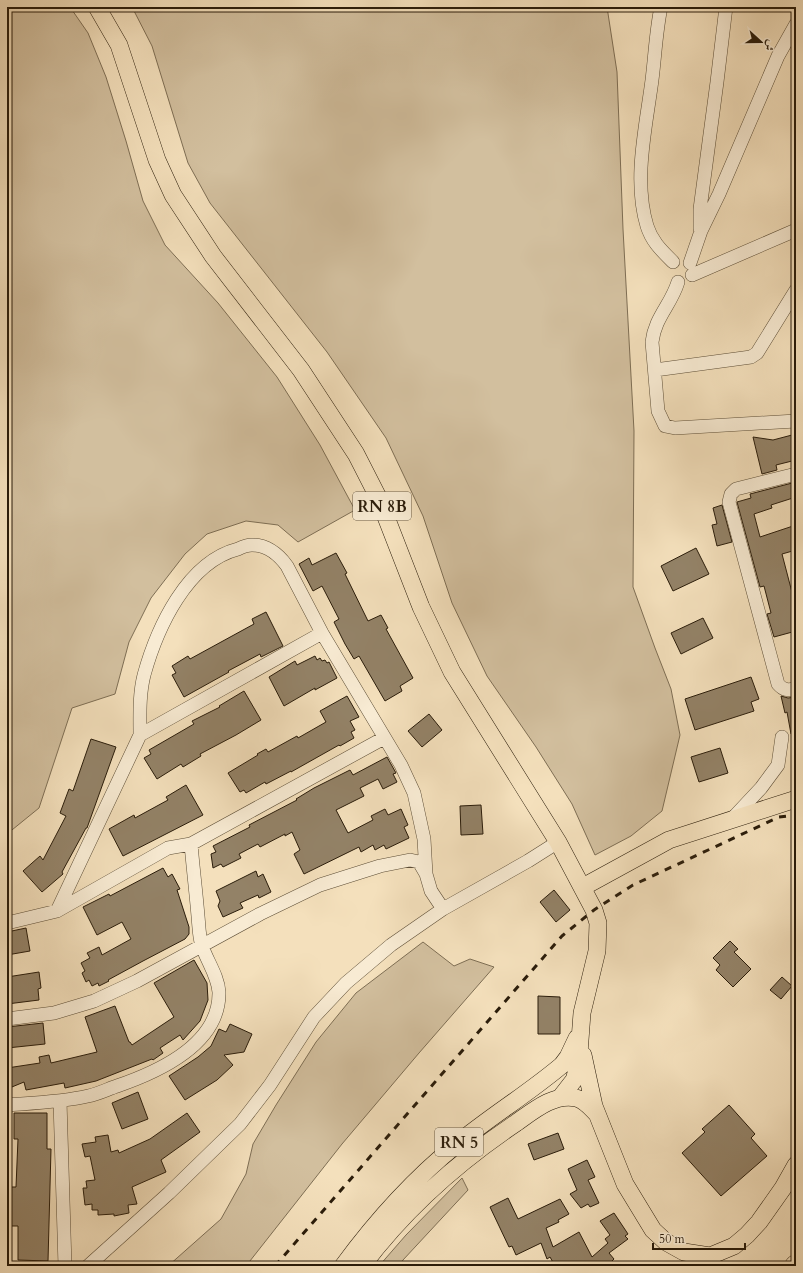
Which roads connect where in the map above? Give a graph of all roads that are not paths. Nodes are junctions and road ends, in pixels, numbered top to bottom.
1 (97, 7) edge
2 (661, 7) edge
3 (726, 7) edge
4 (796, 24) edge
5 (796, 230) edge
6 (700, 231) junction
7 (673, 262) junction
8 (691, 269) junction
9 (678, 282) junction
10 (796, 290) edge
11 (655, 370) junction
12 (796, 421) edge
13 (796, 474) edge
14 (322, 633) junction
15 (796, 689) edge
16 (140, 735) junction
17 (782, 737) dead end
18 (384, 738) junction
19 (796, 799) edge
20 (732, 819) junction
21 (558, 842) junction
22 (190, 844) junction
23 (426, 874) junction
24 (583, 887) junction
25 (443, 909) junction
26 (57, 911) junction
27 (7, 923) edge
28 (202, 945) junction
29 (7, 1019) edge
30 (581, 1029) junction
31 (574, 1080) junction
32 (523, 1094) junction
33 (592, 1096) junction
34 (560, 1098) junction
35 (60, 1101) junction
36 (7, 1105) edge
37 (597, 1114) junction
38 (796, 1165) edge
39 (65, 1266) edge
40 (88, 1266) edge
41 (343, 1266) edge
42 (362, 1266) edge

1 - 21 main road, RN 8B
2 - 7 street
3 - 6 street
4 - 6 street
5 - 8 street
6 - 8 street
7 - 8 street
7 - 9 street
8 - 9 street
9 - 11 street
10 - 11 street
11 - 12 street
13 - 15 street
14 - 16 street
14 - 16 street
14 - 18 street
16 - 26 street
17 - 20 street
18 - 22 street
18 - 23 street
19 - 20 main road
20 - 24 main road
21 - 24 main road, RN 8B
21 - 25 street
22 - 26 street
22 - 28 street
23 - 25 street
23 - 28 street
24 - 30 main road, RN 8B
25 - 40 street
26 - 27 street
28 - 29 street
28 - 35 street
30 - 31 main road
30 - 32 main road, RN 5
30 - 33 main road, RN 5
31 - 32 main road, RN 5
31 - 33 main road
31 - 34 main road
32 - 41 main road, RN 5
33 - 37 main road, RN 5
34 - 37 main road, RN 5
34 - 42 main road, RN 5
35 - 36 street
35 - 39 street
37 - 38 main road, RN 5

